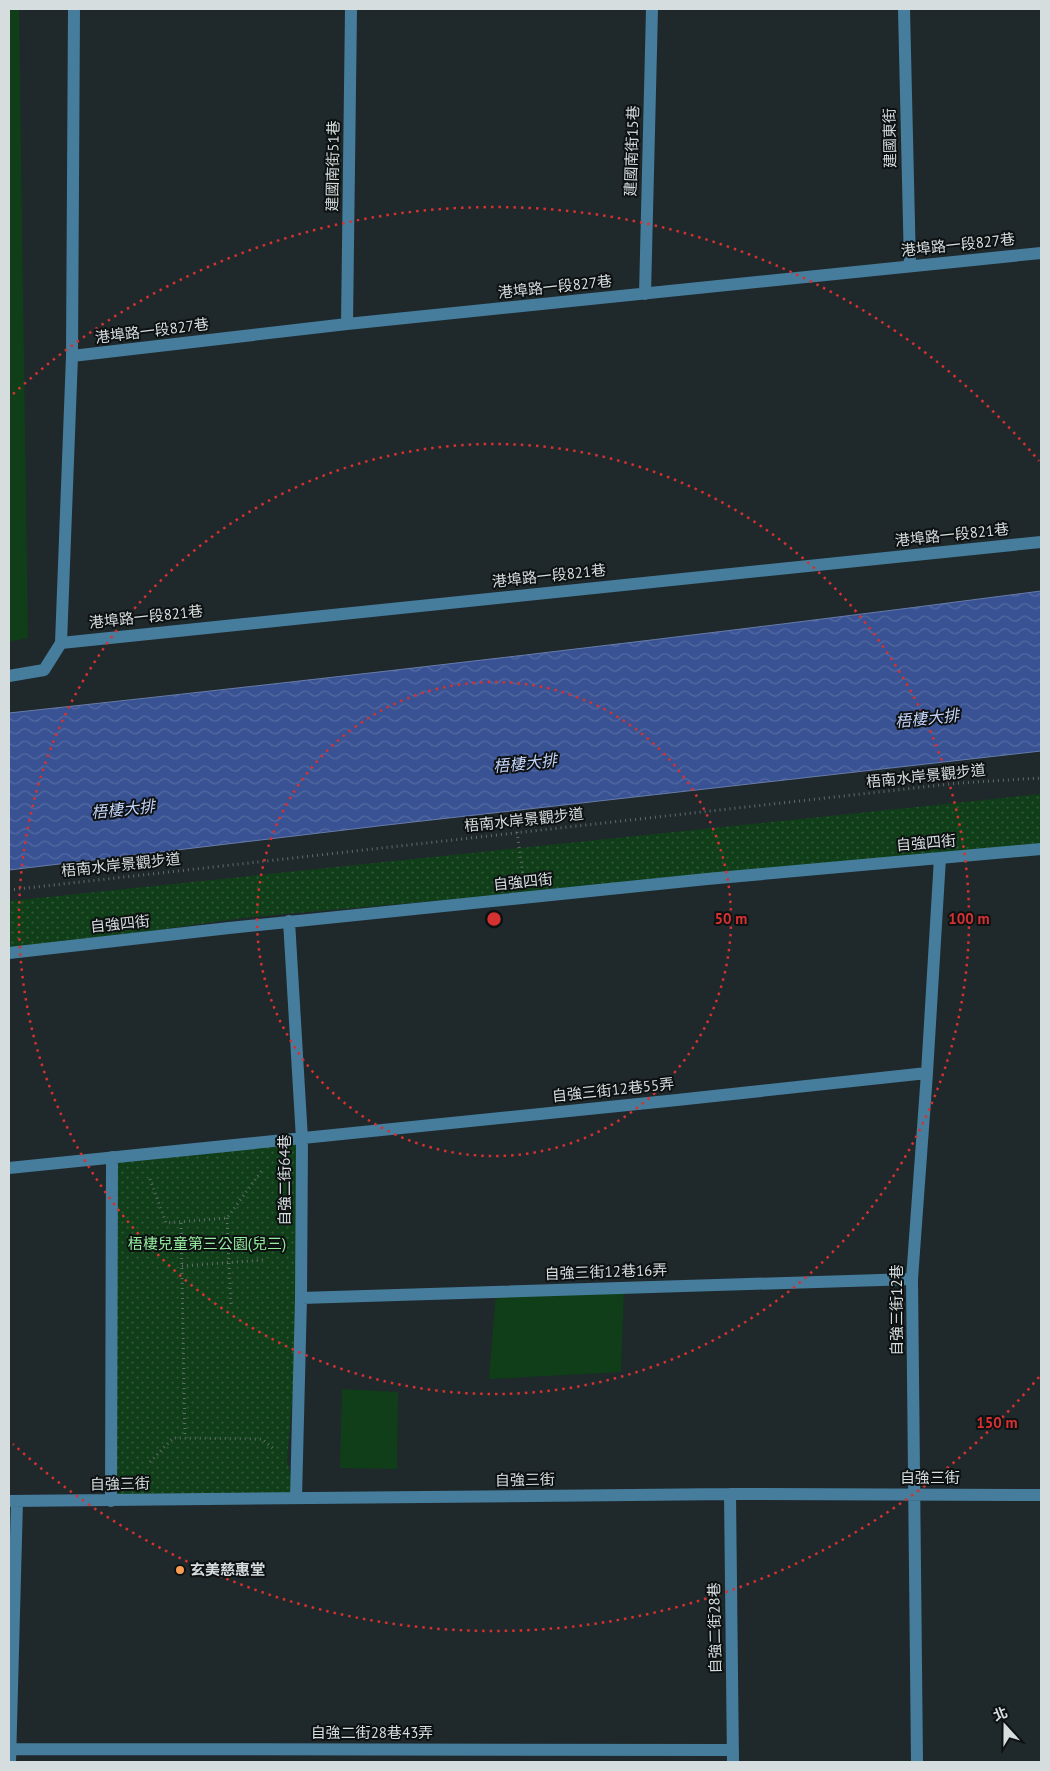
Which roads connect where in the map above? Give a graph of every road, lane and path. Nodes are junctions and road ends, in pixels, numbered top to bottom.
1 (74, 9) edge
2 (351, 9) edge
3 (652, 9) edge
4 (904, 9) edge
5 (1041, 253) edge
6 (910, 266) junction
7 (644, 294) junction
8 (347, 324) junction
9 (72, 356) junction
10 (1041, 542) edge
11 (60, 643) junction
12 (9, 676) edge
13 (1041, 778) edge
14 (517, 834) junction
15 (1041, 849) edge
16 (940, 858) junction
17 (9, 890) edge
18 (526, 898) junction
19 (289, 922) junction
20 (9, 953) edge
21 (927, 1072) junction
22 (302, 1138) junction
23 (112, 1157) junction
24 (9, 1168) edge
25 (263, 1169) dead end
26 (150, 1180) dead end
27 (227, 1218) junction
28 (181, 1222) junction
29 (263, 1260) dead end
30 (182, 1266) junction
31 (912, 1279) junction
32 (301, 1298) junction
33 (231, 1306) dead end
34 (185, 1438) junction
35 (281, 1454) dead end
36 (150, 1462) dead end
37 (730, 1494) junction
38 (914, 1494) junction
39 (1041, 1495) edge
40 (296, 1498) junction
41 (13, 1501) edge
42 (111, 1501) junction
43 (11, 1749) junction
44 (733, 1756) edge
45 (10, 1762) edge
46 (917, 1762) edge

1 - 9 street
2 - 8 street, 建國南街51巷
3 - 7 street, 建國南街15巷
4 - 6 street, 建國東街
5 - 6 street, 港埠路一段827巷
6 - 7 street, 港埠路一段827巷
7 - 8 street, 港埠路一段827巷
8 - 9 street, 港埠路一段827巷
9 - 11 street
10 - 11 street, 港埠路一段821巷
11 - 12 street
13 - 14 path, 梧南水岸景觀步道
14 - 17 path, 梧南水岸景觀步道
14 - 18 path
15 - 16 street, 自強四街
16 - 18 street, 自強四街
16 - 21 street, 自強三街12巷
18 - 19 street, 自強四街
19 - 20 street, 自強四街
19 - 22 street, 自強二街64巷
21 - 22 street, 自強三街12巷55弄
21 - 31 street, 自強三街12巷
22 - 23 street, 自強三街12巷55弄
22 - 32 street, 自強二街64巷
23 - 24 street, 自強三街12巷55弄
23 - 42 street
25 - 27 path
26 - 28 path
27 - 28 path
27 - 33 path
28 - 30 path
29 - 30 path
30 - 34 path
31 - 32 street, 自強三街12巷16弄
31 - 38 street, 自強三街12巷
32 - 40 street, 自強二街64巷
34 - 35 path
34 - 36 path
37 - 38 street, 自強三街
37 - 40 street, 自強三街
37 - 44 street, 自強二街28巷
38 - 39 street, 自強三街
38 - 46 street, 自強三街12巷
40 - 42 street, 自強三街
41 - 42 street, 自強三街
41 - 43 street
43 - 44 street, 自強二街28巷43弄
43 - 45 street

